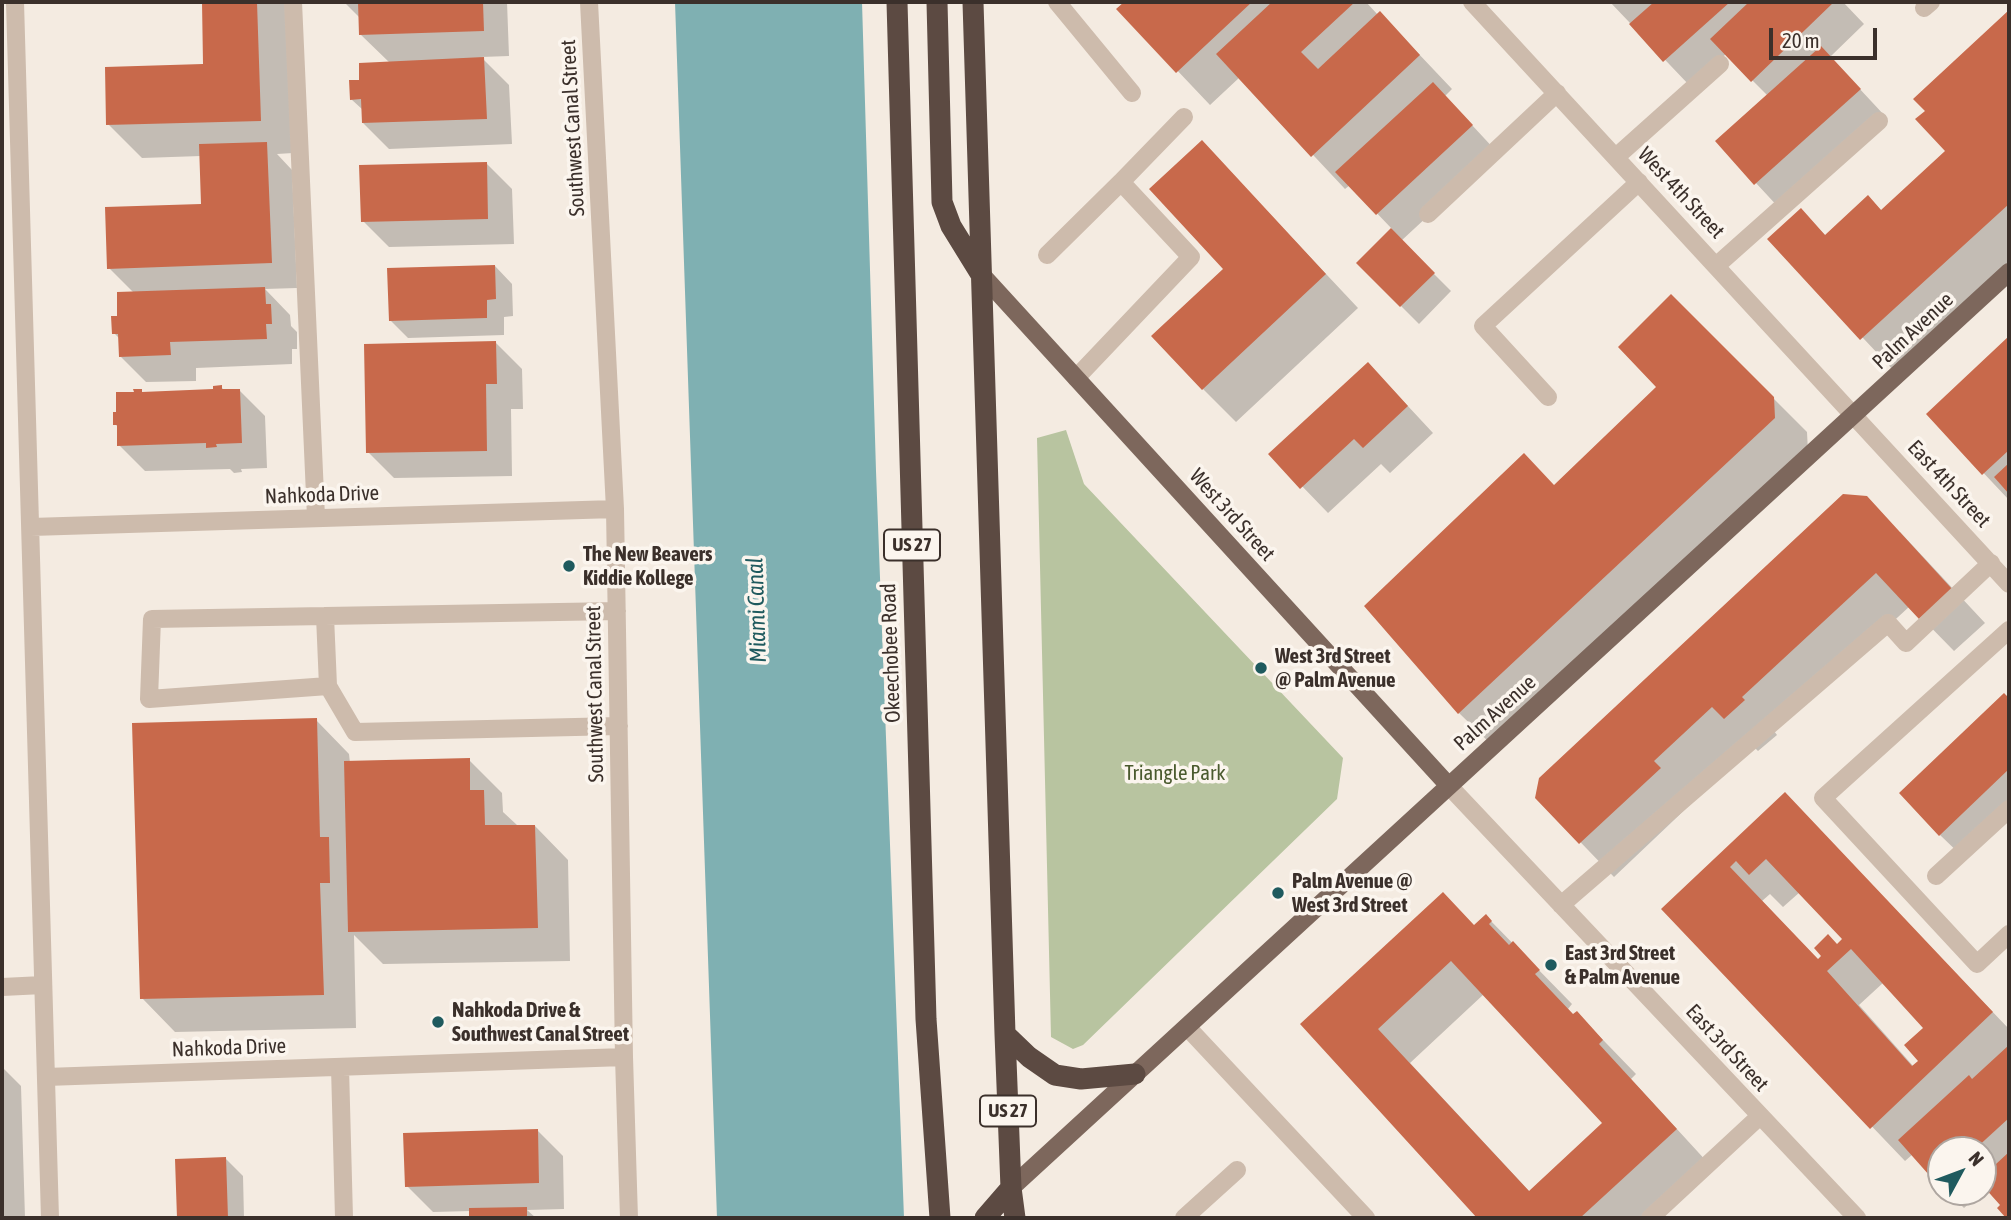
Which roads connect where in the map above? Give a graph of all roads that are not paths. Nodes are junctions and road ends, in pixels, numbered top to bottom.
1 (15, 2) edge
2 (293, 2) edge
3 (589, 2) edge
4 (897, 2) edge
5 (937, 2) edge
6 (973, 2) edge
7 (1057, 2) edge
8 (1472, 2) edge
9 (1720, 64) dead end
10 (1132, 93) dead end
11 (1557, 93) junction
12 (1184, 117) dead end
13 (1879, 121) dead end
14 (1616, 157) junction
15 (1121, 182) junction
16 (1639, 182) junction
17 (1428, 214) dead end
18 (1047, 255) dead end
19 (1716, 265) junction
20 (2009, 272) edge
21 (982, 275) junction
22 (1076, 378) junction
23 (1548, 397) dead end
24 (1855, 416) junction
25 (615, 509) junction
26 (316, 517) junction
27 (31, 527) junction
28 (1991, 563) junction
29 (2009, 584) edge
30 (617, 611) junction
31 (325, 616) junction
32 (2009, 630) edge
33 (328, 686) junction
34 (619, 726) junction
35 (1449, 786) junction
36 (2009, 809) edge
37 (1936, 876) dead end
38 (1561, 905) junction
39 (2009, 934) edge
40 (43, 985) junction
41 (2, 987) edge
42 (1187, 1027) junction
43 (1005, 1034) junction
44 (624, 1057) junction
45 (340, 1067) junction
46 (1135, 1074) junction
47 (46, 1077) junction
48 (1760, 1116) junction
49 (1237, 1170) dead end
50 (1011, 1188) junction
51 (50, 1218) edge
52 (344, 1218) edge
53 (629, 1218) edge
54 (940, 1218) edge
55 (985, 1218) edge
56 (1015, 1218) edge
57 (1184, 1218) edge
58 (1367, 1218) edge
59 (1650, 1218) edge
60 (1857, 1218) edge

1 - 27 street
2 - 26 street
3 - 25 street, Southwest Canal Street
4 - 54 highway, Okeechobee Road / US 27
5 - 21 highway
6 - 21 highway, US 27
7 - 10 street
8 - 11 street, West 4th Street
9 - 14 street
11 - 14 street, West 4th Street
11 - 17 street
12 - 15 street
13 - 19 street
14 - 16 street, West 4th Street
15 - 18 street
15 - 22 street
16 - 19 street, West 4th Street
16 - 23 street
19 - 24 street, West 4th Street
20 - 24 main road, Palm Avenue
21 - 22 main road, West 3rd Street
21 - 43 highway, US 27
22 - 35 main road, West 3rd Street
24 - 28 street, East 4th Street
24 - 35 main road, Palm Avenue
25 - 26 street, Nahkoda Drive
25 - 30 street, Southwest Canal Street
26 - 27 street, Nahkoda Drive
27 - 40 street
28 - 29 street, East 4th Street
28 - 38 street
30 - 31 street
30 - 34 street, Southwest Canal Street
31 - 33 street
31 - 33 street
32 - 39 street
33 - 34 street
34 - 44 street, Southwest Canal Street
35 - 38 street, East 3rd Street
35 - 42 main road, Palm Avenue
36 - 37 street
38 - 48 street, East 3rd Street
40 - 41 street
40 - 47 street
42 - 46 main road, Palm Avenue
42 - 58 street
43 - 46 highway
43 - 50 highway, US 27
44 - 45 street, Nahkoda Drive
44 - 53 street, Southwest Canal Street
45 - 47 street, Nahkoda Drive
45 - 52 street
46 - 50 main road, Palm Avenue
47 - 51 street
48 - 59 street
48 - 60 street, East 3rd Street
49 - 57 street
50 - 55 highway
50 - 56 highway, US 27

